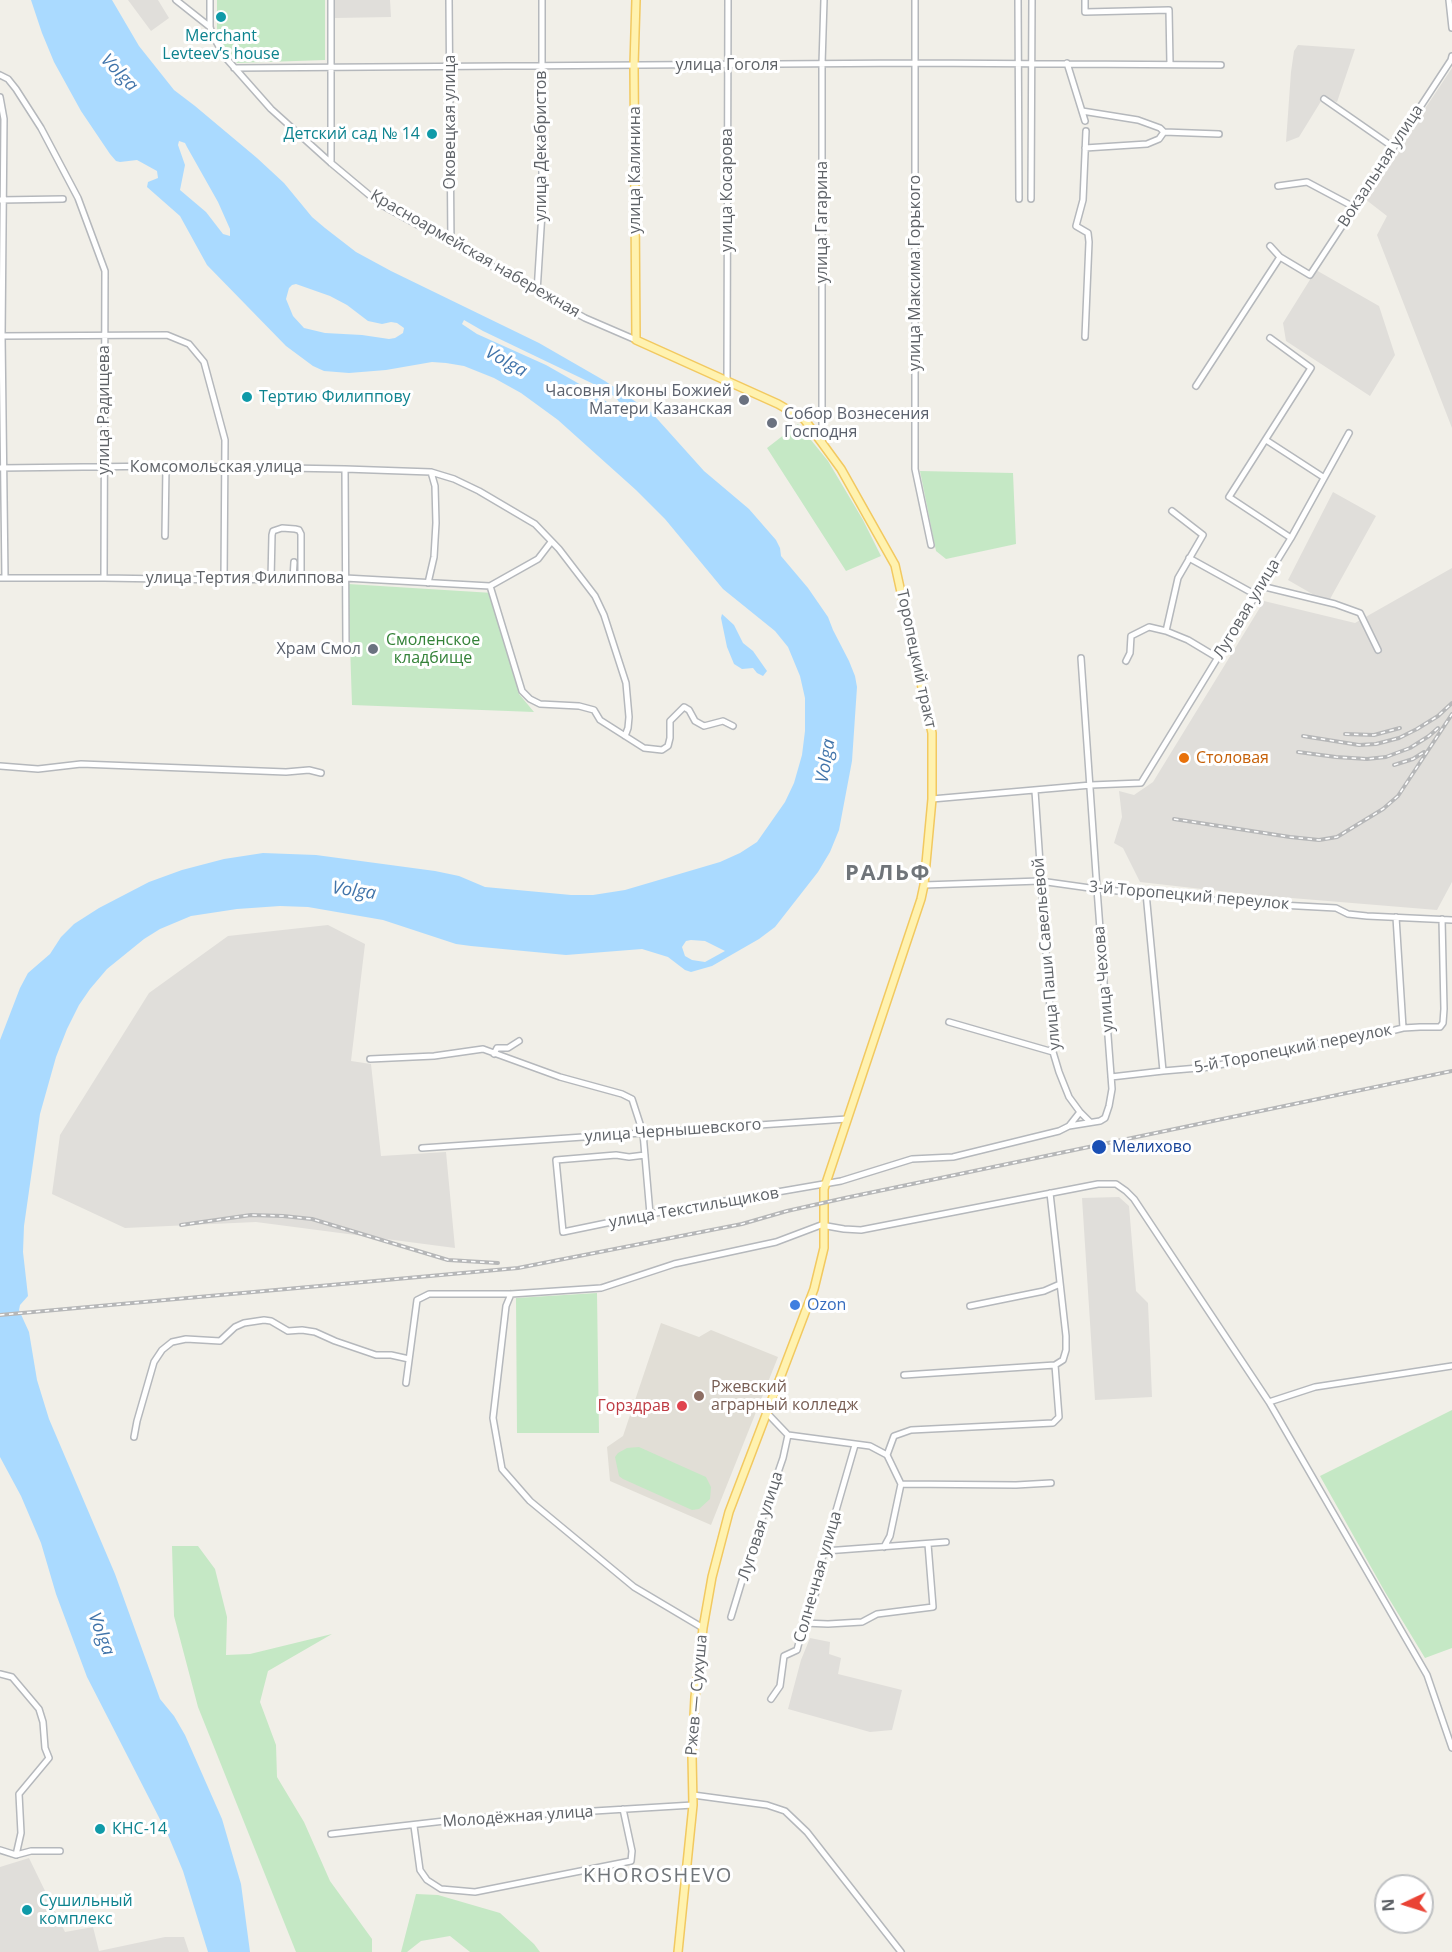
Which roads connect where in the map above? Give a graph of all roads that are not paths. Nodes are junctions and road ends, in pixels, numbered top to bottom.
1 (176, 0) edge
2 (210, 0) edge
3 (331, 0) edge
4 (449, 0) edge
5 (542, 0) edge
6 (636, 0) edge
7 (728, 0) edge
8 (824, 0) edge
9 (915, 0) edge
10 (1018, 0) edge
11 (1032, 0) edge
12 (1085, 0) edge
13 (1449, 0) edge
14 (210, 27) junction
15 (1452, 28) edge
16 (1452, 56) edge
17 (915, 63) junction
18 (1018, 63) junction
19 (1032, 63) junction
20 (1066, 63) junction
21 (822, 64) junction
22 (1170, 64) junction
23 (541, 65) junction
24 (634, 65) junction
25 (727, 65) junction
26 (1221, 65) dead end
27 (331, 67) junction
28 (449, 67) junction
29 (234, 68) junction
30 (0, 75) edge
31 (0, 97) edge
32 (1324, 99) dead end
33 (1082, 111) junction
34 (1085, 121) dead end
35 (1086, 131) dead end
36 (1164, 132) junction
37 (1219, 134) dead end
38 (1393, 147) junction
39 (1085, 148) junction
40 (331, 163) junction
41 (1278, 186) dead end
42 (63, 199) dead end
43 (1019, 199) dead end
44 (1031, 199) dead end
45 (2, 200) edge
46 (1354, 207) junction
47 (451, 244) junction
48 (1270, 246) dead end
49 (1280, 257) junction
50 (537, 292) junction
51 (104, 335) junction
52 (1, 336) edge
53 (1085, 337) dead end
54 (1270, 338) dead end
55 (636, 340) junction
56 (727, 381) junction
57 (1196, 386) dead end
58 (1349, 433) dead end
59 (1266, 440) junction
60 (822, 443) junction
61 (166, 466) junction
62 (104, 467) junction
63 (224, 467) junction
64 (2, 468) edge
65 (345, 469) junction
66 (431, 472) junction
67 (1323, 477) junction
68 (1172, 512) dead end
69 (165, 537) dead end
70 (1291, 538) junction
71 (551, 542) junction
72 (931, 545) dead end
73 (1189, 558) junction
74 (294, 562) dead end
75 (2, 578) edge
76 (104, 578) junction
77 (345, 578) junction
78 (271, 579) junction
79 (293, 579) junction
80 (301, 579) junction
81 (224, 580) junction
82 (428, 583) junction
83 (490, 586) junction
84 (1261, 586) junction
85 (1256, 595) junction
86 (1166, 631) junction
87 (346, 647) dead end
88 (1378, 650) dead end
89 (1082, 658) dead end
90 (1218, 658) junction
91 (1126, 661) dead end
92 (734, 726) dead end
93 (625, 736) junction
94 (0, 766) edge
95 (321, 773) dead end
96 (1090, 785) junction
97 (1035, 791) junction
98 (932, 799) junction
99 (1040, 882) junction
100 (924, 885) junction
101 (1096, 889) junction
102 (1146, 893) junction
103 (1396, 917) junction
104 (1442, 919) junction
105 (1452, 920) edge
106 (949, 1022) dead end
107 (1403, 1028) junction
108 (519, 1041) dead end
109 (1053, 1053) junction
110 (494, 1054) junction
111 (370, 1059) dead end
112 (1163, 1071) junction
113 (1112, 1077) junction
114 (1080, 1112) junction
115 (847, 1119) junction
116 (1090, 1122) junction
117 (1069, 1125) junction
118 (643, 1133) junction
119 (422, 1148) dead end
120 (645, 1155) junction
121 (825, 1184) junction
122 (1050, 1193) junction
123 (650, 1214) junction
124 (824, 1225) junction
125 (1060, 1284) junction
126 (511, 1294) junction
127 (970, 1306) dead end
128 (409, 1359) junction
129 (1055, 1365) junction
130 (1452, 1366) edge
131 (904, 1375) dead end
132 (406, 1383) dead end
133 (1269, 1402) junction
134 (767, 1413) junction
135 (788, 1435) junction
136 (134, 1437) dead end
137 (855, 1445) junction
138 (887, 1455) junction
139 (1052, 1483) dead end
140 (901, 1484) junction
141 (946, 1542) dead end
142 (928, 1544) junction
143 (884, 1547) junction
144 (825, 1551) junction
145 (731, 1617) dead end
146 (804, 1623) junction
147 (703, 1628) junction
148 (0, 1674) edge
149 (771, 1699) dead end
150 (1452, 1748) edge
151 (693, 1795) junction
152 (693, 1805) junction
153 (623, 1809) junction
154 (414, 1826) junction
155 (331, 1834) dead end
156 (0, 1850) edge
157 (60, 1851) dead end
158 (16, 1855) junction
159 (678, 1952) edge
160 (901, 1952) edge

1 - 14 street, Красноармейская набережная
2 - 14 street
3 - 27 street
4 - 28 street, Оковецкая улица
5 - 23 street, улица Декабристов
6 - 24 main road, улица Калинина
7 - 25 street, улица Косарова
8 - 21 street, улица Гагарина
9 - 17 street, улица Максима Горького
10 - 18 street
11 - 19 street
12 - 22 street
13 - 15 street
14 - 29 street, Красноармейская набережная
16 - 38 street, Вокзальная улица
17 - 18 street, улица Гоголя
17 - 21 street, улица Гоголя
17 - 72 street, улица Максима Горького
18 - 19 street, улица Гоголя
18 - 43 street
19 - 20 street, улица Гоголя
19 - 44 street
20 - 22 street, улица Гоголя
20 - 33 street
21 - 25 street, улица Гоголя
21 - 60 street, улица Гагарина
22 - 26 street, улица Гоголя
23 - 24 street, улица Гоголя
23 - 28 street, улица Гоголя
23 - 50 street, улица Декабристов
24 - 25 street, улица Гоголя
24 - 55 main road, улица Калинина
25 - 56 street, улица Косарова
27 - 28 street, улица Гоголя
27 - 29 street, улица Гоголя
27 - 40 street
28 - 47 street, Оковецкая улица
29 - 40 street, Красноармейская набережная
30 - 51 street, улица Радищева
31 - 45 street
32 - 38 street
33 - 34 street
33 - 36 street
35 - 39 street
36 - 37 street
36 - 39 street
38 - 46 street, Вокзальная улица
39 - 53 street
40 - 47 street, Красноармейская набережная
41 - 46 street
42 - 45 street
45 - 52 street
46 - 49 street, Вокзальная улица
47 - 50 street, Красноармейская набережная
48 - 49 street
49 - 57 street
50 - 55 street, Красноармейская набережная
51 - 52 street
51 - 62 street, улица Радищева
51 - 63 street
52 - 64 street
54 - 59 street
55 - 56 main road, Торопецкий тракт
56 - 60 main road, Торопецкий тракт
58 - 67 street, Луговая улица
59 - 67 street
59 - 70 street
60 - 98 main road, Торопецкий тракт
61 - 62 street, Комсомольская улица
61 - 63 street, Комсомольская улица
61 - 69 street
62 - 64 street, Комсомольская улица
62 - 76 street, улица Радищева
63 - 65 street, Комсомольская улица
63 - 81 street
64 - 75 street
65 - 66 street, Комсомольская улица
65 - 77 street
66 - 71 street, Комсомольская улица
66 - 82 street
67 - 70 street, Луговая улица
68 - 73 street
70 - 84 street, Луговая улица
71 - 83 street
71 - 93 street, Комсомольская улица
73 - 85 street
73 - 86 street
74 - 79 street
75 - 76 street, улица Тертия Филиппова
76 - 81 street, улица Тертия Филиппова
77 - 80 street, улица Тертия Филиппова
77 - 82 street, улица Тертия Филиппова
77 - 87 street
78 - 79 street, улица Тертия Филиппова
78 - 80 street
78 - 81 street, улица Тертия Филиппова
79 - 80 street, улица Тертия Филиппова
82 - 83 street, улица Тертия Филиппова
83 - 93 street
84 - 85 street, Луговая улица
84 - 88 street
85 - 90 street, Луговая улица
86 - 90 street
86 - 91 street
89 - 96 street, улица Чехова
90 - 96 street, Луговая улица
92 - 93 street
94 - 95 street
96 - 97 street
96 - 101 street, улица Чехова
97 - 98 street
97 - 99 street, улица Паши Савельевой
98 - 100 main road, Торопецкий тракт
99 - 100 street, 3-й Торопецкий переулок
99 - 101 street, 3-й Торопецкий переулок
99 - 109 street, улица Паши Савельевой
100 - 115 main road, Торопецкий тракт
101 - 102 street, 3-й Торопецкий переулок
101 - 113 street, улица Чехова
102 - 103 street, 3-й Торопецкий переулок
102 - 112 street
103 - 104 street, 3-й Торопецкий переулок
103 - 107 street
104 - 105 street, 3-й Торопецкий переулок
104 - 107 street, 5-й Торопецкий переулок
106 - 109 street
107 - 112 street, 5-й Торопецкий переулок
108 - 110 street
109 - 114 street, улица Паши Савельевой
110 - 111 street
110 - 118 street
112 - 113 street, 5-й Торопецкий переулок
113 - 116 street, улица Чехова
114 - 116 street, улица Паши Савельевой
114 - 117 street
115 - 118 street, улица Чернышевского
115 - 121 main road, Торопецкий тракт
116 - 117 street
117 - 121 street
118 - 119 street, улица Чернышевского
118 - 120 street
120 - 123 street
120 - 123 street, улица Текстильщиков
121 - 123 street, улица Текстильщиков
121 - 124 main road, Торопецкий тракт
122 - 124 street
122 - 125 street
122 - 133 street
124 - 126 street
124 - 134 main road
125 - 127 street
125 - 129 street
126 - 128 street
126 - 147 street
128 - 132 street
128 - 136 street
129 - 131 street
129 - 138 street
130 - 133 street
133 - 150 street
134 - 135 street
134 - 147 main road, Ржев — Сухуша
135 - 137 street
135 - 145 street, Луговая улица
137 - 138 street
137 - 144 street, Солнечная улица
138 - 140 street
139 - 140 street
140 - 143 street
141 - 142 street
142 - 143 street
142 - 146 street
143 - 144 street
144 - 146 street, Солнечная улица
146 - 149 street, Солнечная улица
147 - 151 main road, Ржев — Сухуша
148 - 158 street
151 - 152 main road, Ржев — Сухуша
151 - 160 street
152 - 153 street, Молодёжная улица
152 - 159 main road, Ржев — Сухуша
153 - 154 street, Молодёжная улица
153 - 154 street
154 - 155 street, Молодёжная улица
156 - 158 street
157 - 158 street

